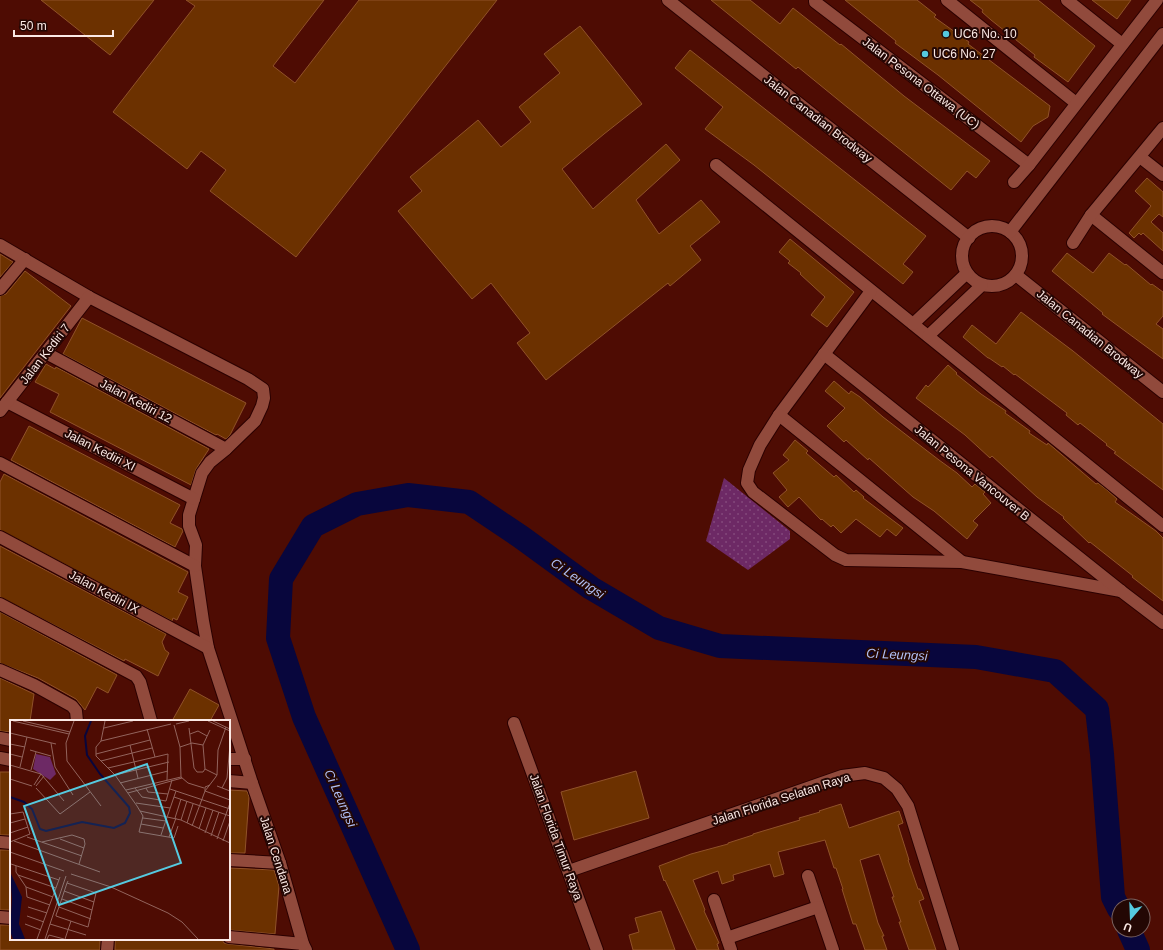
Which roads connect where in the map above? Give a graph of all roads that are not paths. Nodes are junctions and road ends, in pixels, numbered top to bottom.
1 (668, 0) edge
2 (815, 0) edge
3 (947, 0) edge
4 (1067, 0) edge
5 (1157, 0) edge
6 (1163, 34) edge
7 (1122, 44) junction
8 (1076, 103) junction
9 (1163, 128) edge
10 (1140, 157) junction
11 (716, 165) dead end
12 (1029, 165) junction
13 (1163, 175) edge
14 (1014, 182) dead end
15 (1091, 215) junction
16 (1010, 232) junction
17 (969, 238) junction
18 (1072, 242) dead end
19 (0, 245) edge
20 (25, 259) junction
21 (967, 273) junction
22 (1163, 273) edge
23 (1016, 275) junction
24 (982, 285) junction
25 (0, 289) edge
26 (871, 290) junction
27 (89, 297) junction
28 (913, 324) junction
29 (928, 336) junction
30 (46, 353) junction
31 (824, 354) junction
32 (1163, 392) edge
33 (3, 406) edge
34 (779, 415) junction
35 (226, 449) junction
36 (0, 463) edge
37 (194, 499) junction
38 (1163, 526) edge
39 (0, 537) edge
40 (962, 562) junction
41 (195, 566) junction
42 (1121, 591) junction
43 (0, 604) edge
44 (1163, 623) edge
45 (208, 648) junction
46 (0, 670) edge
47 (77, 720) edge
48 (151, 720) edge
49 (514, 723) dead end
50 (0, 738) edge
51 (10, 740) edge
52 (0, 758) edge
53 (230, 759) edge
54 (10, 760) edge
55 (245, 760) junction
56 (230, 781) edge
57 (252, 783) junction
58 (0, 842) edge
59 (10, 843) edge
60 (230, 860) edge
61 (280, 863) junction
62 (569, 871) junction
63 (808, 876) dead end
64 (714, 900) dead end
65 (818, 907) junction
66 (0, 917) edge
67 (10, 918) edge
68 (230, 937) edge
69 (727, 938) junction
70 (108, 940) edge
71 (305, 947) edge
72 (107, 950) edge
73 (597, 950) edge
74 (731, 950) edge
75 (833, 950) edge
76 (953, 950) edge

1 - 17 street, Jalan Canadian Brodway
2 - 12 street, Jalan Pesona Ottawa (UC)
3 - 8 street
4 - 7 street
5 - 7 street
6 - 16 street
7 - 8 street
8 - 12 street
9 - 10 street
10 - 13 street
10 - 15 street
11 - 26 street
12 - 14 street
15 - 18 street
15 - 22 street
16 - 17 street
16 - 23 street
17 - 21 street
19 - 20 street
20 - 25 street
20 - 27 street
21 - 24 street
21 - 28 street
23 - 24 street
23 - 32 street, Jalan Canadian Brodway
24 - 29 street
26 - 28 street
26 - 31 street, Jalan Pesona Vancouver B
27 - 30 street, Jalan Kediri 7
27 - 35 street, Jalan Cendana
28 - 29 street
29 - 38 street
30 - 33 street, Jalan Kediri 7
30 - 35 street, Jalan Kediri 12
31 - 34 street, Jalan Pesona Vancouver B
31 - 42 street, Jalan Pesona Vancouver B
33 - 37 street, Jalan Kediri XI
34 - 40 street, Jalan Pesona Vancouver B
34 - 40 street, Jalan Pesona Vancouver B
35 - 37 street, Jalan Cendana
36 - 41 street
37 - 41 street, Jalan Cendana
39 - 45 street, Jalan Kediri IX
40 - 42 street, Jalan Pesona Vancouver B
41 - 45 street, Jalan Cendana
42 - 44 street, Jalan Pesona Vancouver B
43 - 48 street
45 - 55 street, Jalan Cendana
46 - 47 street
49 - 62 street, Jalan Florida Timur Raya
50 - 51 street
52 - 54 street
53 - 55 street
55 - 57 street, Jalan Cendana
56 - 57 street
57 - 61 street, Jalan Cendana
58 - 59 street
60 - 61 street
61 - 71 street, Jalan Cendana
62 - 73 street, Jalan Florida Timur Raya
62 - 76 street, Jalan Florida Selatan Raya
63 - 65 street
64 - 69 street
65 - 69 street
65 - 75 street
66 - 67 street
68 - 71 street
69 - 74 street
70 - 72 street

